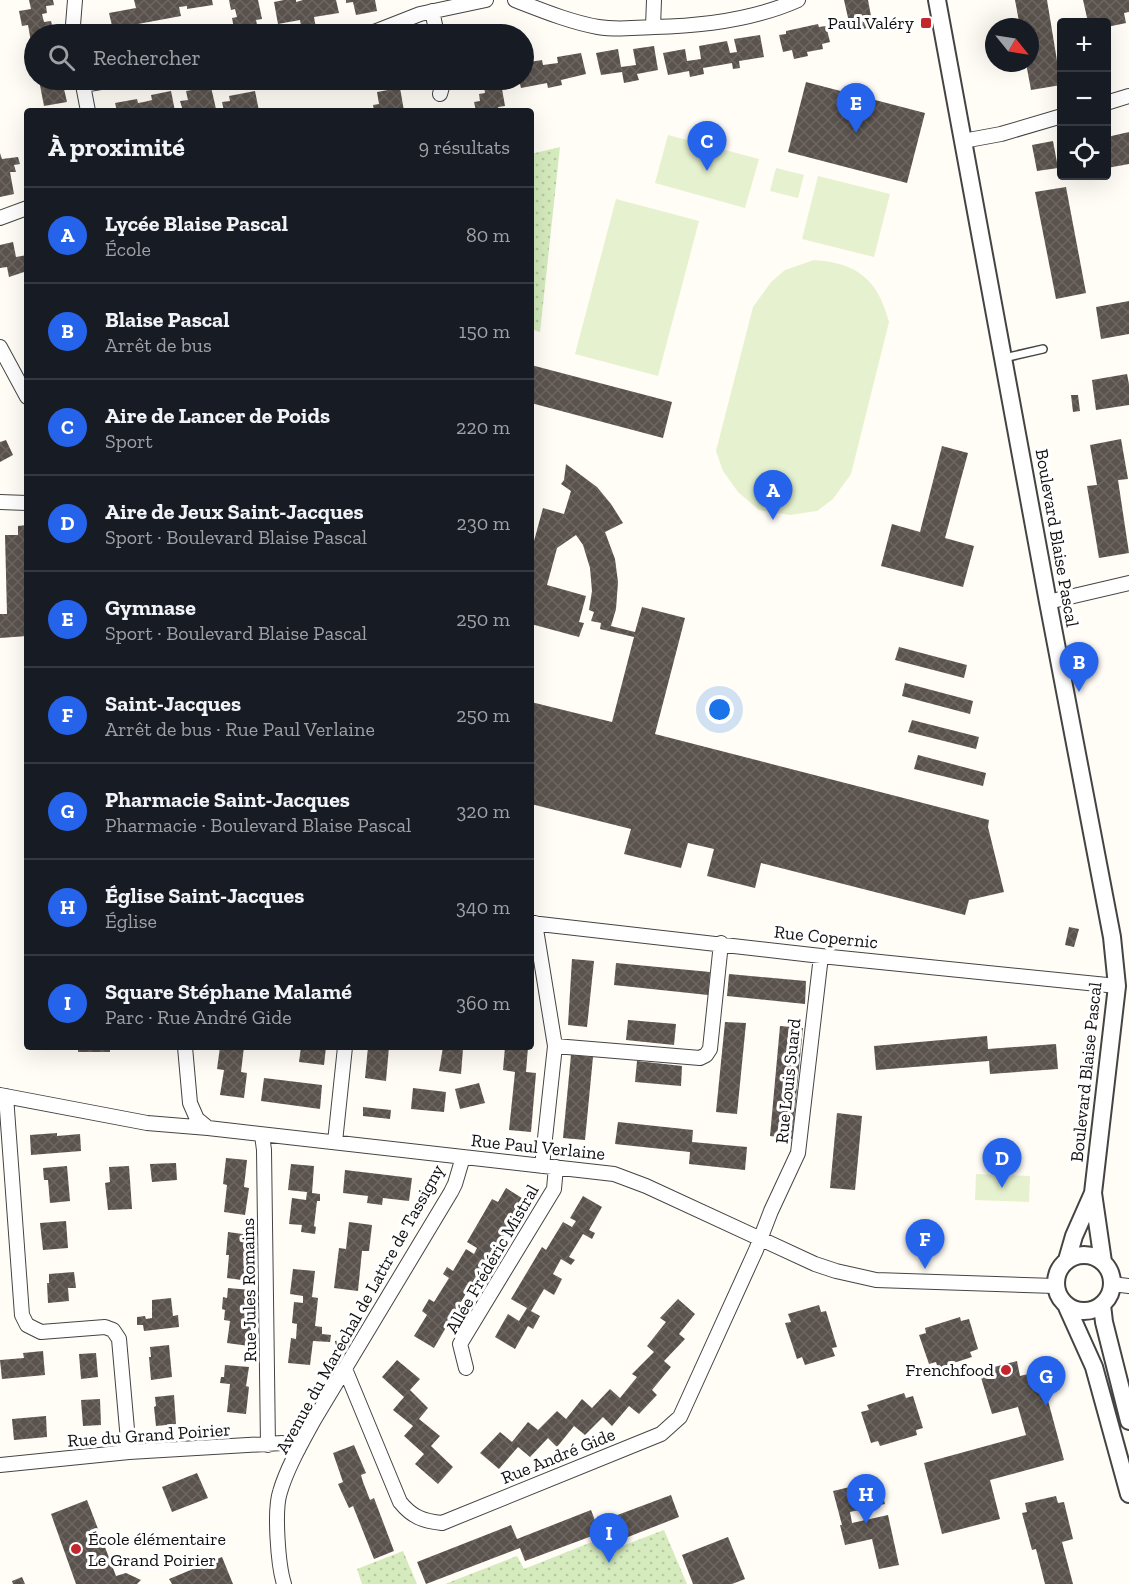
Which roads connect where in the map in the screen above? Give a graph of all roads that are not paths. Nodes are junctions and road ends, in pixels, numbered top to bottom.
1 (75, 0) edge
2 (486, 0) edge
3 (654, 0) edge
4 (798, 0) edge
5 (937, 0) edge
6 (523, 2) edge
7 (432, 11) junction
8 (73, 24) edge
9 (394, 24) edge
10 (435, 24) edge
11 (653, 27) junction
12 (84, 90) edge
13 (441, 90) edge
14 (440, 94) dead end
15 (1129, 96) edge
16 (1111, 102) edge
17 (87, 108) edge
18 (1057, 117) edge
19 (963, 141) junction
20 (24, 209) edge
21 (0, 218) edge
22 (0, 347) edge
23 (1043, 349) dead end
24 (1004, 358) junction
25 (24, 391) edge
26 (0, 502) edge
27 (24, 503) edge
28 (1129, 583) edge
29 (1048, 602) junction
30 (534, 923) edge
31 (534, 929) edge
32 (721, 943) junction
33 (821, 956) junction
34 (1117, 986) junction
35 (555, 1046) junction
36 (185, 1050) edge
37 (345, 1050) edge
38 (3, 1096) edge
39 (208, 1128) junction
40 (262, 1135) junction
41 (335, 1142) junction
42 (463, 1157) junction
43 (549, 1166) junction
44 (1093, 1192) junction
45 (761, 1239) junction
46 (1067, 1260) junction
47 (1103, 1262) junction
48 (1121, 1285) edge
49 (1056, 1286) junction
50 (1102, 1305) junction
51 (1067, 1306) junction
52 (466, 1368) dead end
53 (345, 1370) junction
54 (1129, 1421) edge
55 (268, 1445) junction
56 (298, 1450) junction
57 (129, 1452) junction
58 (0, 1465) edge
59 (1129, 1494) edge
60 (284, 1584) edge

1 - 8 street
2 - 7 street
3 - 11 street
4 - 11 street
5 - 19 street, Boulevard Blaise Pascal
6 - 11 street
7 - 9 street
7 - 10 street
12 - 17 street
13 - 14 street
15 - 16 street
18 - 19 street
19 - 24 street, Boulevard Blaise Pascal
20 - 21 street
22 - 25 street
23 - 24 lane
24 - 29 street, Boulevard Blaise Pascal
26 - 27 street
28 - 29 street
29 - 34 street, Boulevard Blaise Pascal
30 - 32 street, Rue Copernic
31 - 35 street, Allée Frédéric Mistral
32 - 33 street, Rue Copernic
32 - 35 street
33 - 34 street, Rue Copernic
33 - 45 street, Rue Louis Suard
34 - 44 street, Boulevard Blaise Pascal
35 - 43 street, Allée Frédéric Mistral
36 - 39 street
37 - 41 street
38 - 39 street, Rue Paul Verlaine
38 - 57 street
39 - 40 street, Rue Paul Verlaine
40 - 41 street, Rue Paul Verlaine
40 - 55 street, Rue Jules Romains
41 - 42 street, Rue Paul Verlaine
42 - 43 street, Rue Paul Verlaine
42 - 53 street, Avenue du Maréchal de Lattre de Tassigny
43 - 45 street, Rue Paul Verlaine
43 - 52 street, Allée Frédéric Mistral
44 - 46 street, Boulevard Blaise Pascal
44 - 47 street, Boulevard Blaise Pascal
45 - 49 street, Rue Paul Verlaine
45 - 53 street, Rue André Gide
46 - 47 street
46 - 49 street, Boulevard Blaise Pascal
47 - 48 street, Boulevard Blaise Pascal
48 - 50 street, Boulevard Blaise Pascal
49 - 51 street
50 - 51 street
50 - 54 street
51 - 59 street
53 - 56 street, Avenue du Maréchal de Lattre de Tassigny
55 - 56 street, Rue du Grand Poirier
55 - 57 street, Rue du Grand Poirier
56 - 60 street, Avenue du Maréchal de Lattre de Tassigny
57 - 58 street, Rue du Grand Poirier

